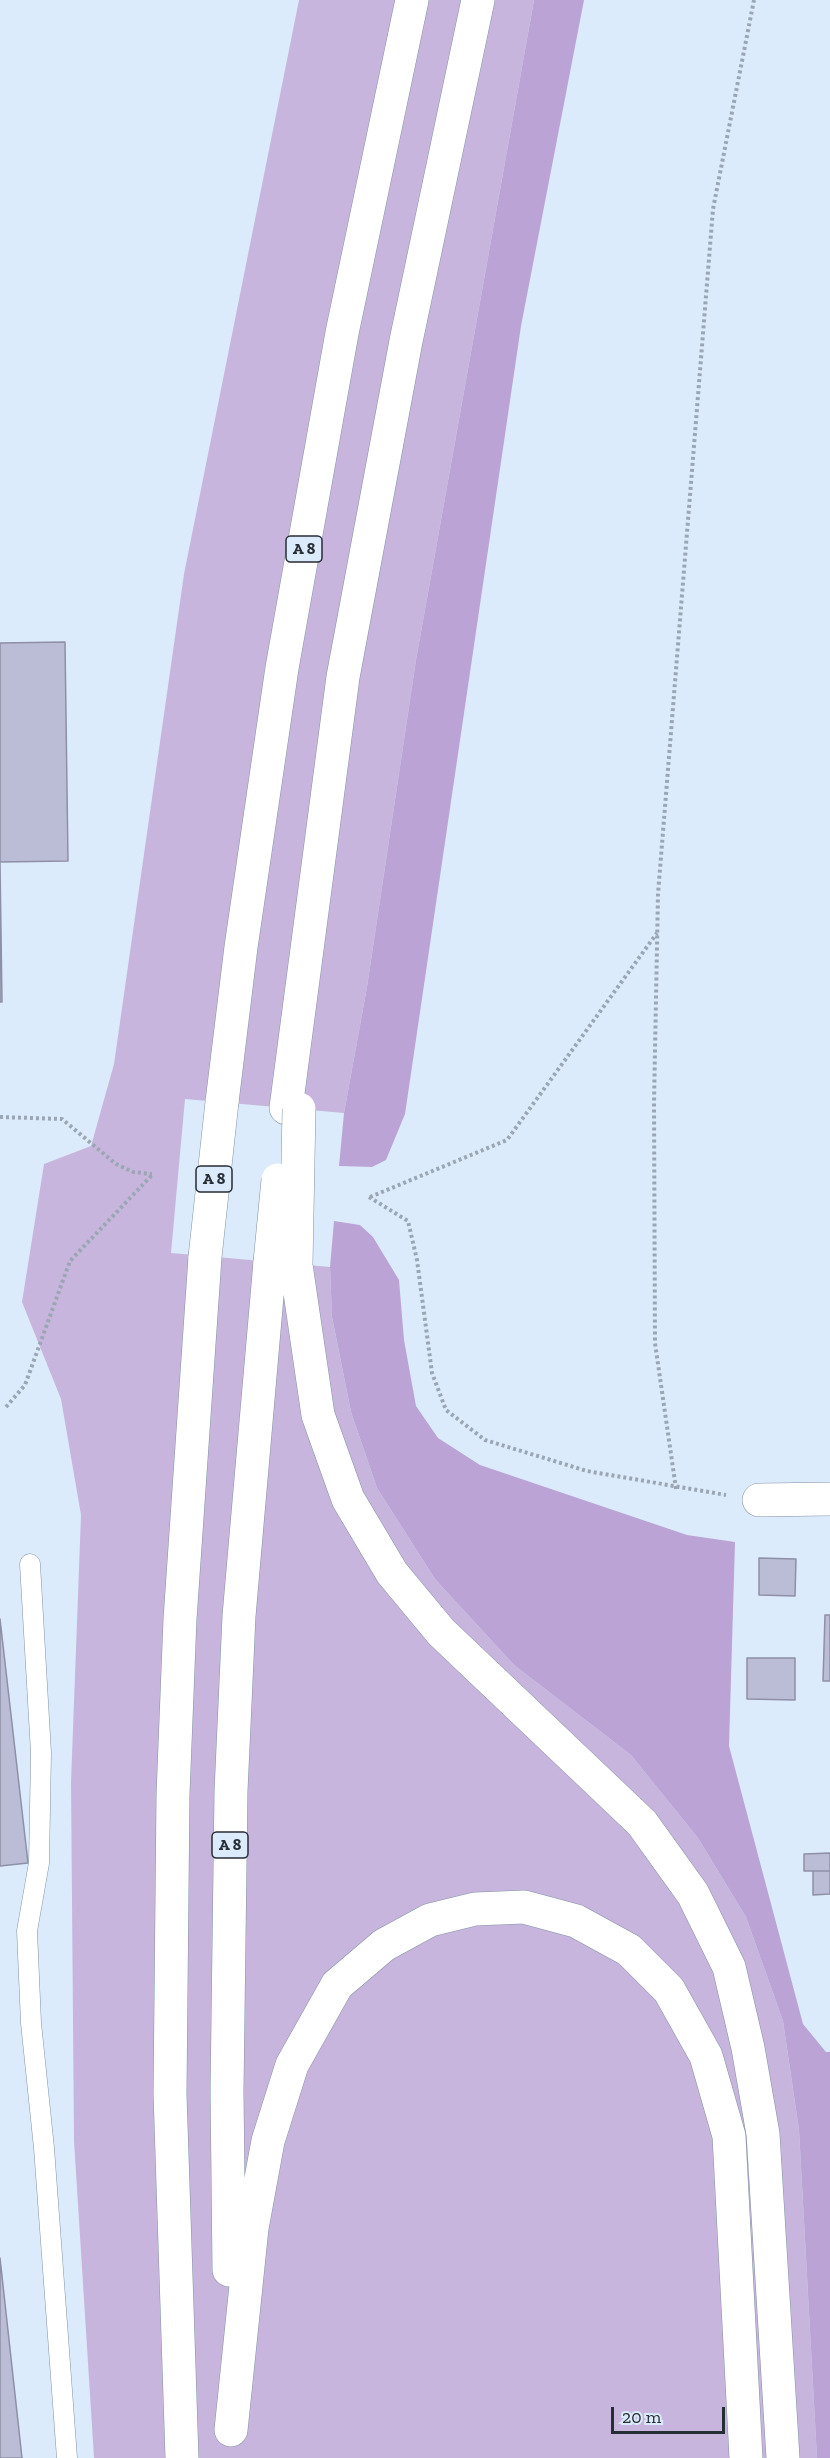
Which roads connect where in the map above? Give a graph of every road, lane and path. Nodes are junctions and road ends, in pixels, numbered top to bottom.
1 (412, 0) edge
2 (478, 0) edge
3 (754, 0) edge
4 (657, 932) junction
5 (0, 1117) edge
6 (283, 1263) junction
7 (6, 1407) dead end
8 (676, 1489) junction
9 (830, 1499) edge
10 (759, 1500) joint
11 (30, 1564) dead end
12 (233, 2444) edge
13 (67, 2458) edge
14 (182, 2458) edge
15 (746, 2458) edge
16 (783, 2458) edge

1 - 14 main road, A 8, bridge
2 - 6 main road, A 8, bridge
3 - 4 path
4 - 8 path
4 - 8 path
5 - 7 path
6 - 12 main road, A 8
6 - 16 main road
8 - 10 path
9 - 10 main road
11 - 13 lane
12 - 15 main road

